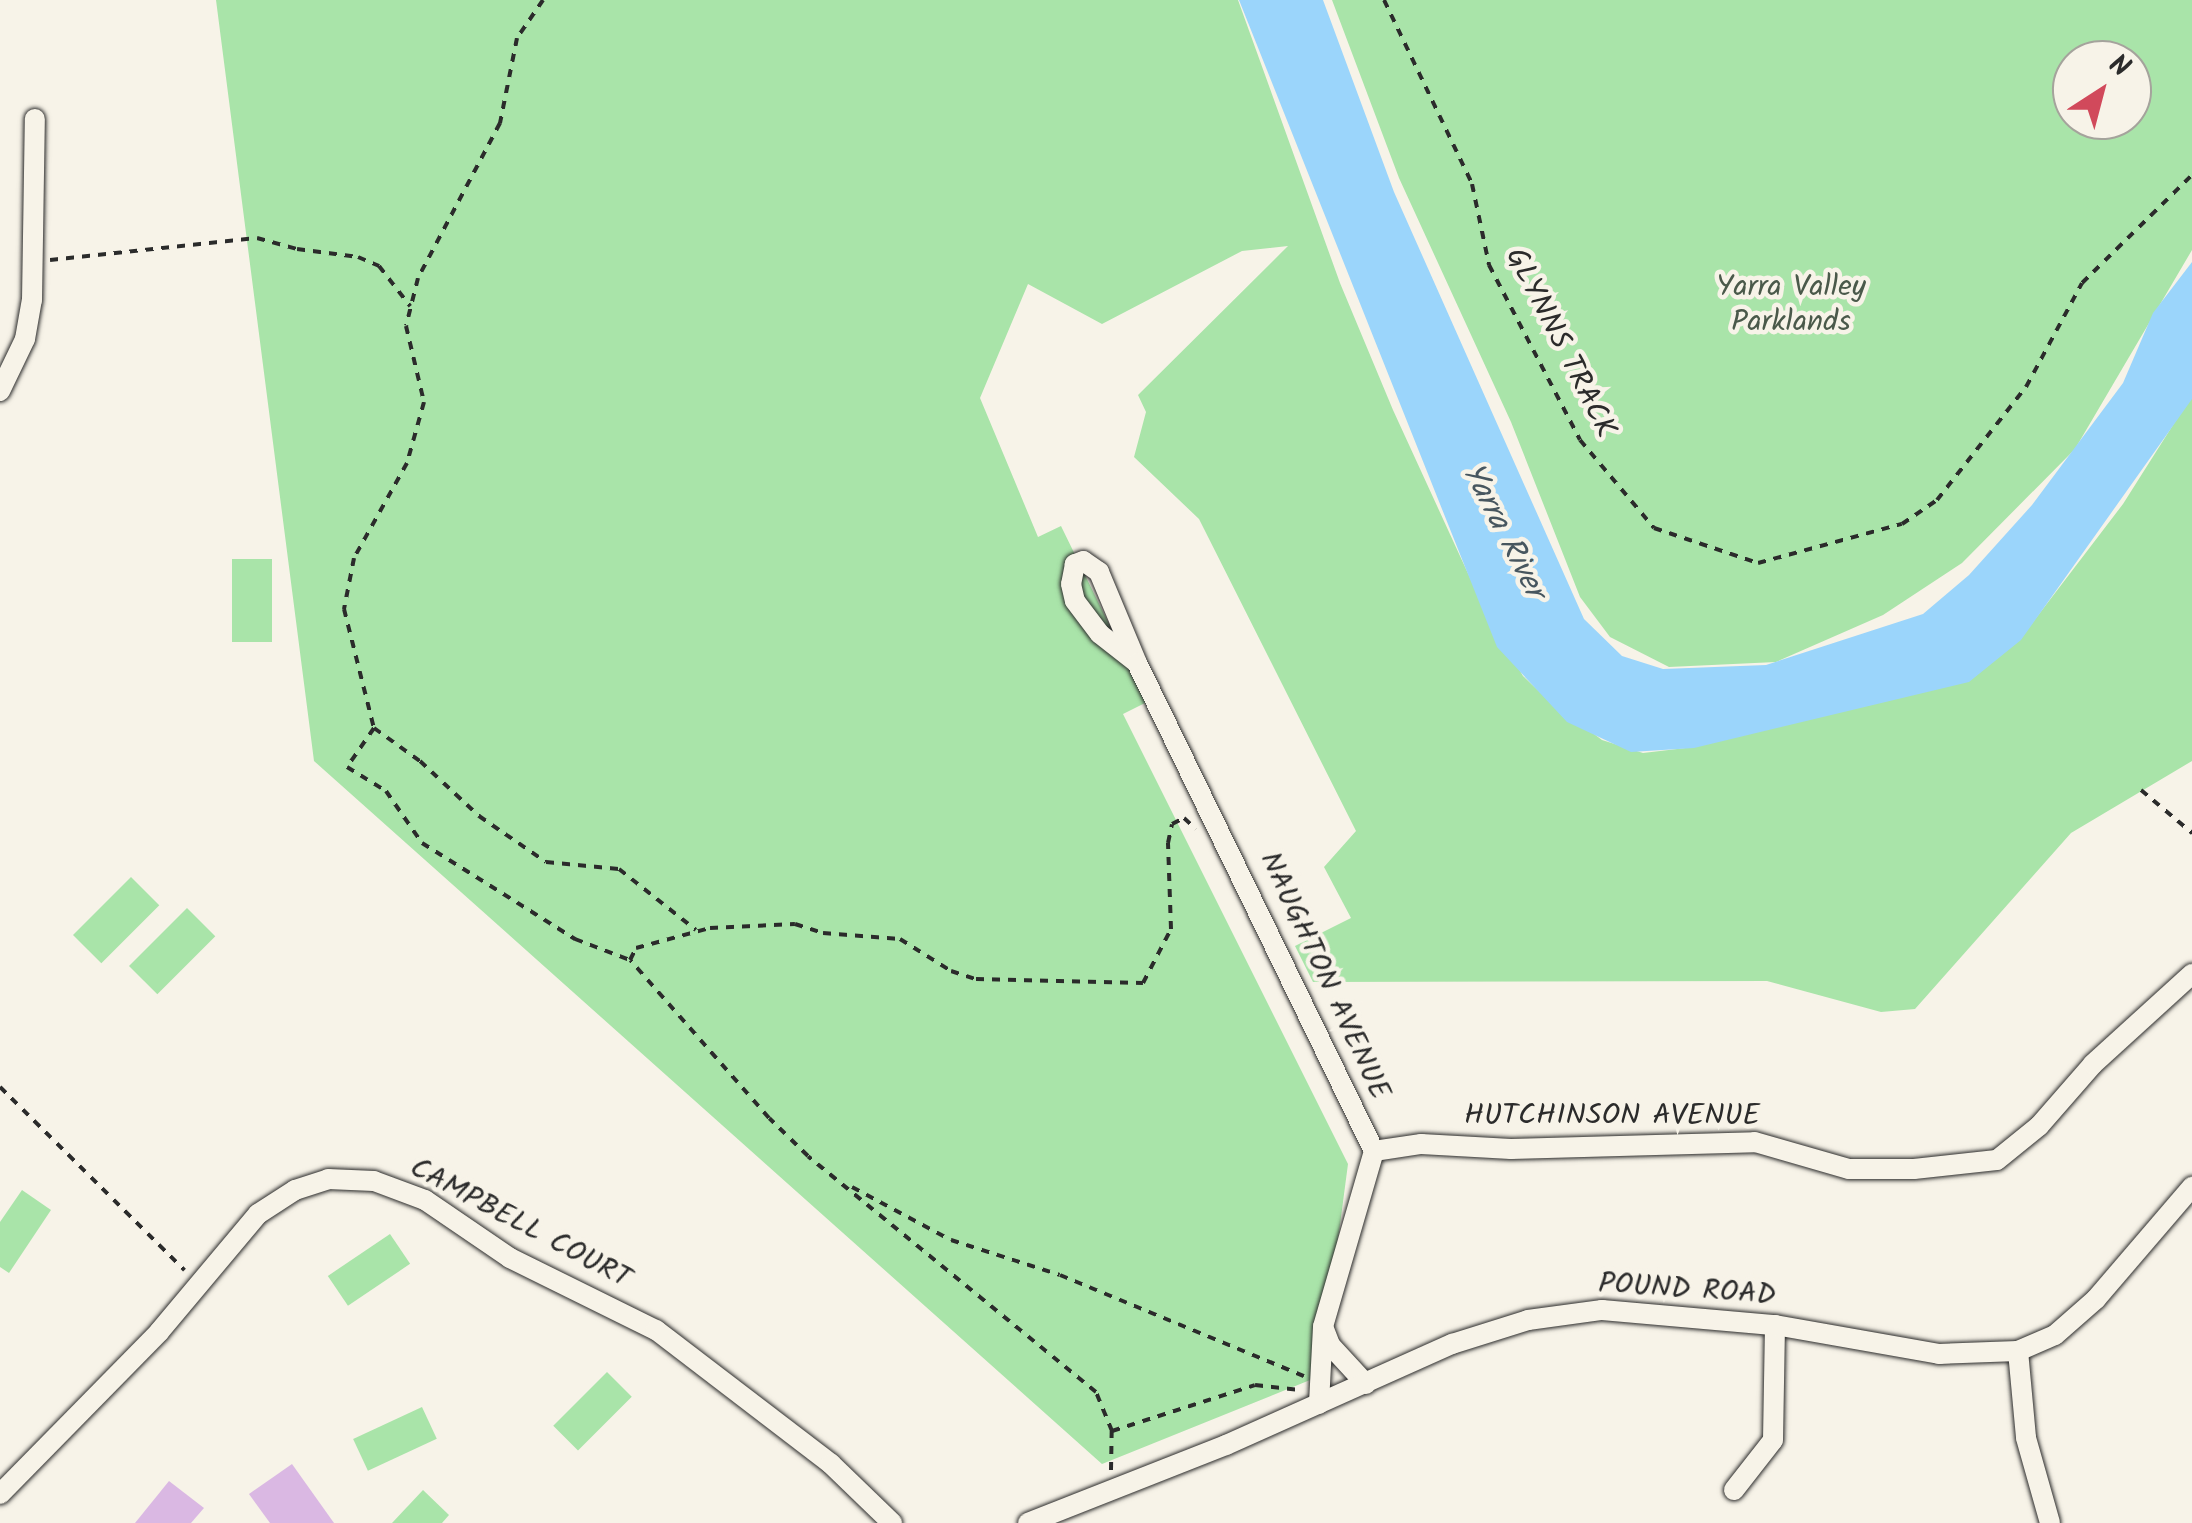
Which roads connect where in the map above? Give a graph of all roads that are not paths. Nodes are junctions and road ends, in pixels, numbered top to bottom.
1 (36, 120) dead end
2 (0, 391) edge
3 (1137, 664) junction
4 (2192, 974) edge
5 (1374, 1151) junction
6 (2192, 1187) edge
7 (1775, 1325) junction
8 (1324, 1327) junction
9 (2018, 1351) junction
10 (1366, 1384) junction
11 (1318, 1392) junction
12 (1734, 1490) dead end
13 (0, 1494) edge
14 (892, 1523) edge
15 (1028, 1523) edge
16 (2050, 1523) edge

1 - 2 street
3 - 3 street, NAUGHTON AVENUE
3 - 5 street, NAUGHTON AVENUE
4 - 5 street, HUTCHINSON AVENUE
5 - 8 street
6 - 9 street, POUND ROAD
7 - 9 street, POUND ROAD
7 - 10 street, POUND ROAD
7 - 12 street
8 - 10 street
8 - 11 street
9 - 16 street
10 - 11 street, POUND ROAD
11 - 15 street, POUND ROAD
13 - 14 street, CAMPBELL COURT

